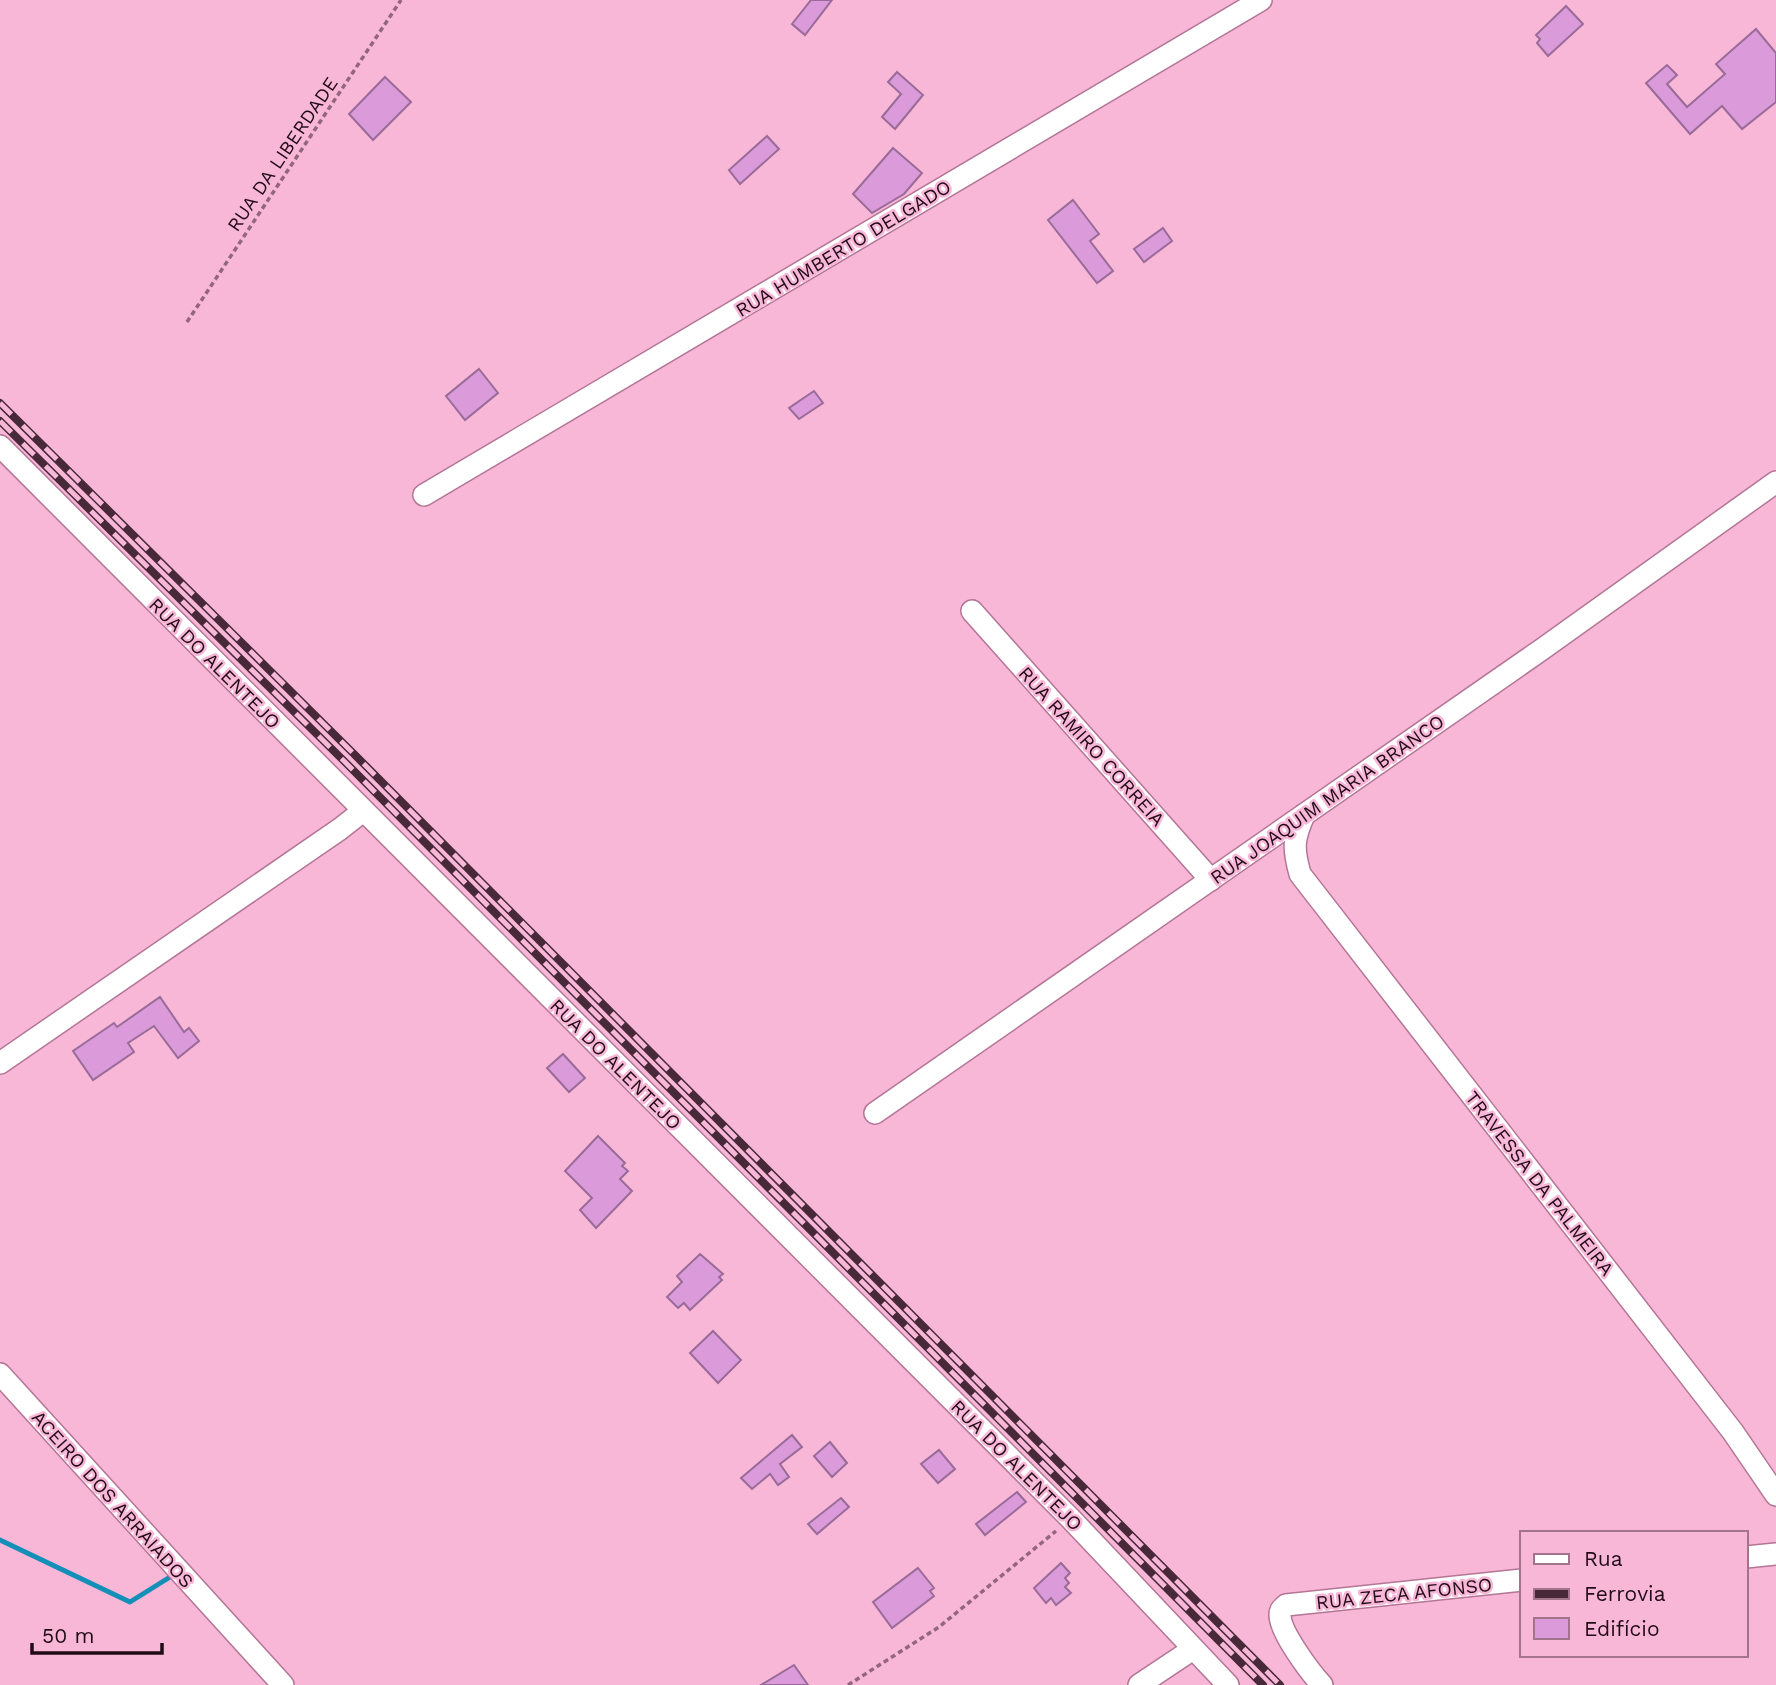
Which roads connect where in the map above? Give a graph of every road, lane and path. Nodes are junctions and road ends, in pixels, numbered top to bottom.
1 (401, 0) edge
2 (1261, 0) edge
3 (187, 323) dead end
4 (0, 446) edge
5 (1776, 482) edge
6 (424, 495) dead end
7 (972, 611) dead end
8 (363, 811) junction
9 (1304, 815) junction
10 (1252, 851) junction
11 (1300, 874) junction
12 (1211, 880) junction
13 (0, 1063) edge
14 (874, 1113) dead end
15 (0, 1374) edge
16 (1776, 1495) edge
17 (1071, 1519) junction
18 (1776, 1554) edge
19 (1748, 1557) edge
20 (1520, 1580) edge
21 (1193, 1649) junction
22 (283, 1685) edge
23 (848, 1685) edge
24 (1139, 1685) edge
25 (1228, 1685) edge
26 (1322, 1685) edge

1 - 3 path, RUA DA LIBERDADE
2 - 6 street, RUA HUMBERTO DELGADO
4 - 8 street, RUA DO ALENTEJO
5 - 9 street, RUA JOAQUIM MARIA BRANCO
7 - 12 street, RUA RAMIRO CORREIA
8 - 13 street
8 - 17 street, RUA DO ALENTEJO
9 - 10 street, RUA JOAQUIM MARIA BRANCO
9 - 11 street, TRAVESSA DA PALMEIRA
10 - 11 street, TRAVESSA DA PALMEIRA
10 - 12 street, RUA JOAQUIM MARIA BRANCO
11 - 16 street, TRAVESSA DA PALMEIRA
12 - 14 street, RUA JOAQUIM MARIA BRANCO
15 - 22 street, ACEIRO DOS ARRAIADOS
17 - 21 street, RUA DO ALENTEJO
17 - 23 path
18 - 19 street
20 - 26 street, RUA ZECA AFONSO
21 - 24 street
21 - 25 street, RUA DO ALENTEJO

